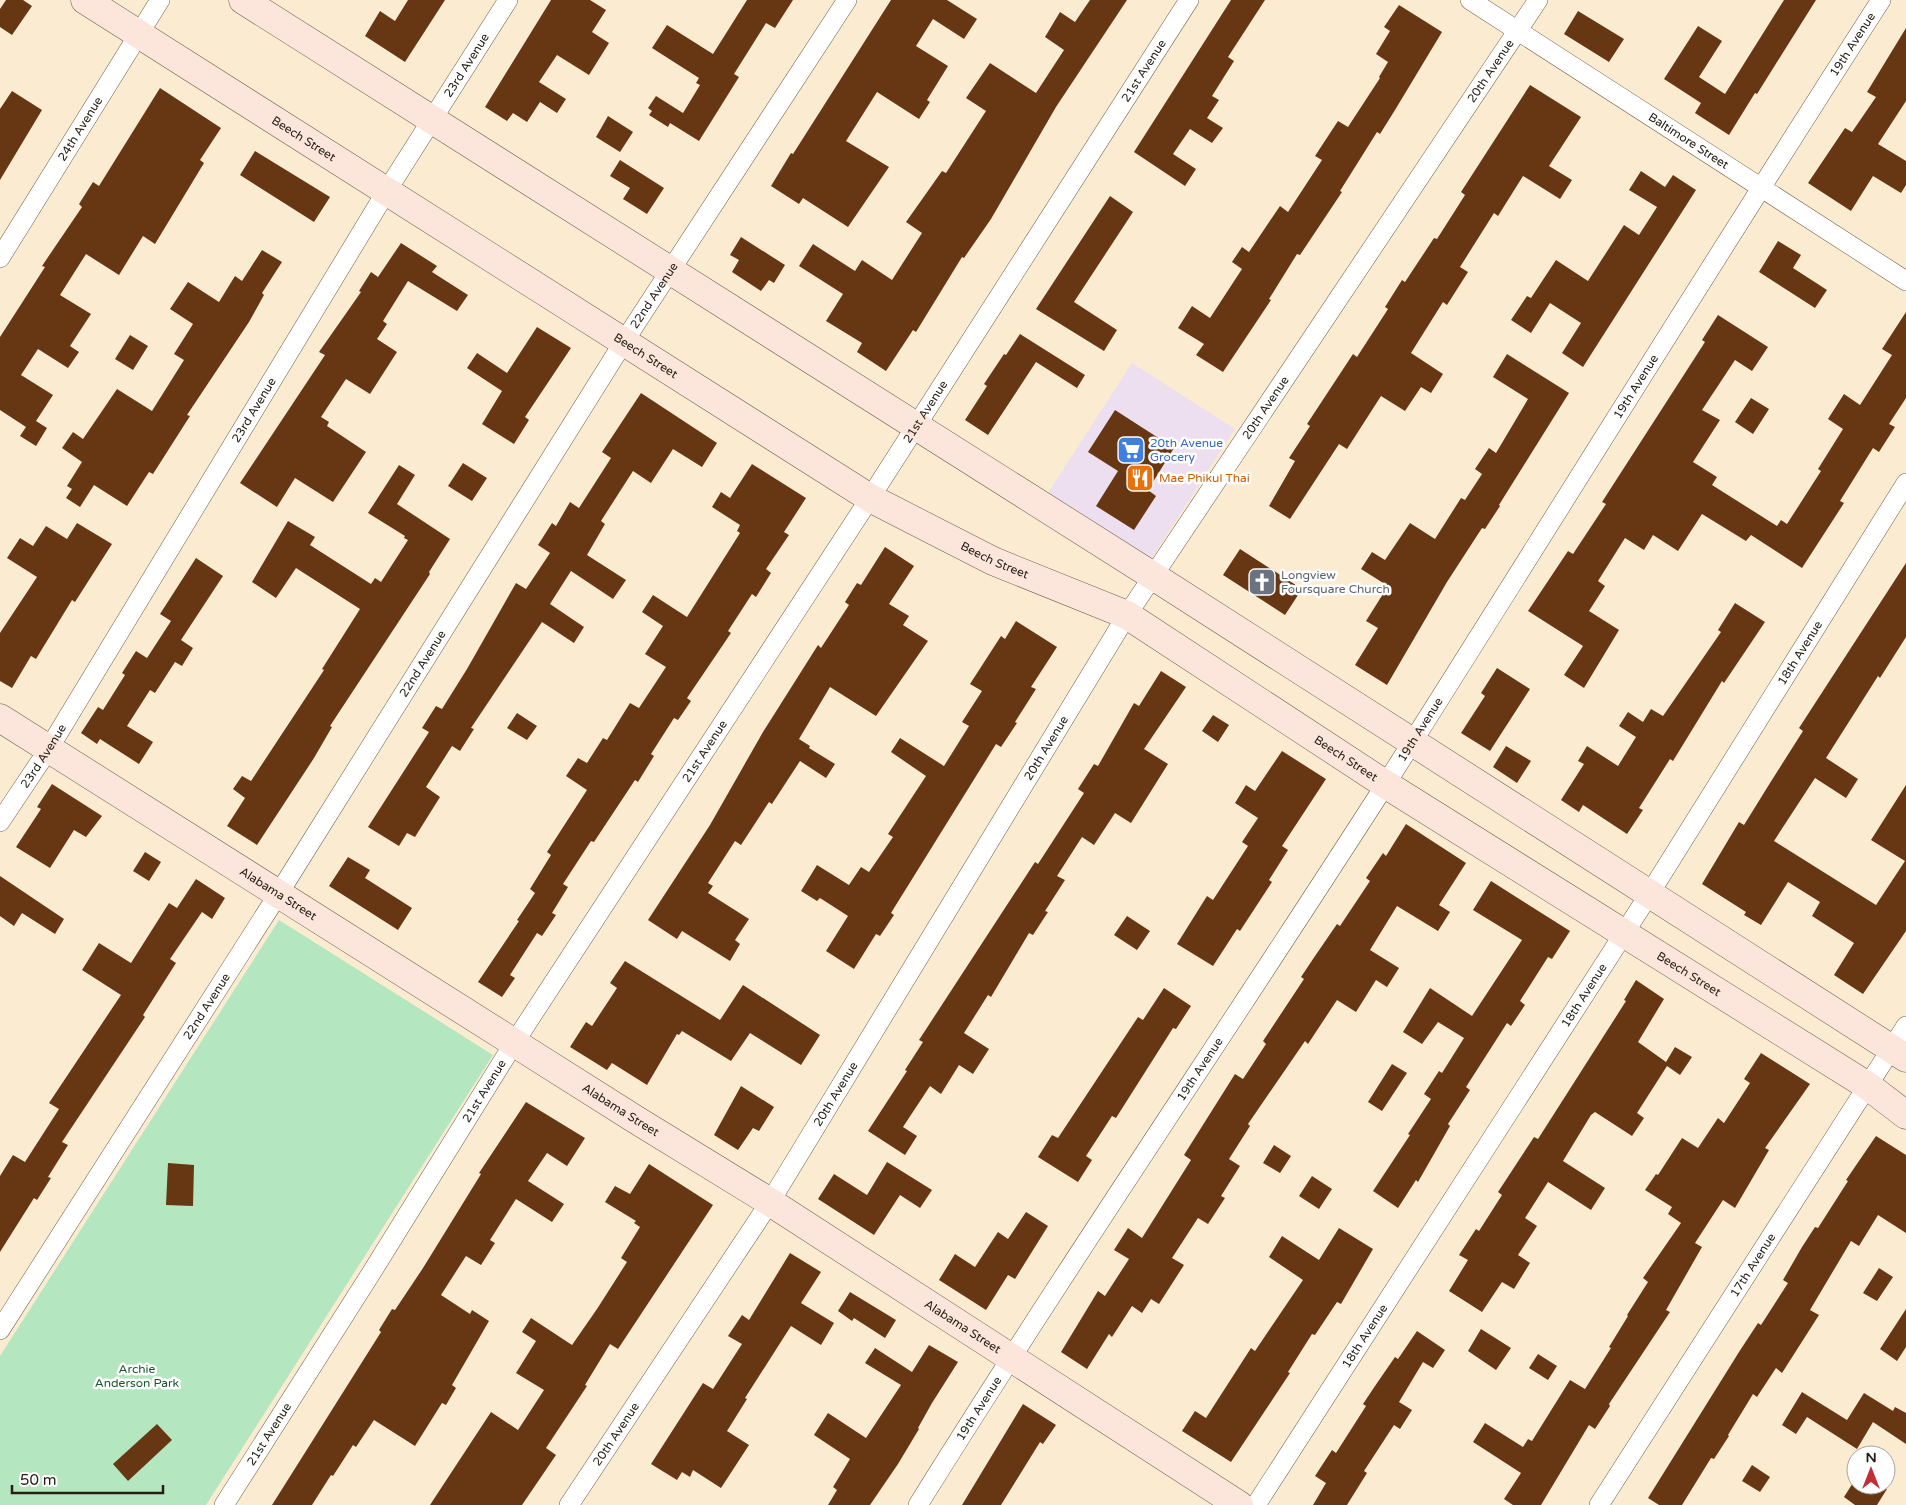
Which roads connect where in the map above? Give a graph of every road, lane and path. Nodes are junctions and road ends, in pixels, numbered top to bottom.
1 (85, 0) edge
2 (160, 0) edge
3 (243, 0) edge
4 (508, 0) edge
5 (847, 0) edge
6 (1189, 0) edge
7 (1470, 0) edge
8 (1538, 0) edge
9 (1881, 0) edge
10 (1519, 30) junction
11 (138, 35) junction
12 (432, 119) junction
13 (1760, 188) junction
14 (386, 192) junction
15 (0, 258) edge
16 (672, 272) junction
17 (1906, 281) edge
18 (623, 343) junction
19 (915, 427) junction
20 (1906, 483) edge
21 (870, 498) junction
22 (1153, 576) junction
23 (1127, 615) junction
24 (0, 718) edge
25 (1412, 742) junction
26 (48, 750) junction
27 (1385, 784) junction
28 (0, 822) edge
29 (279, 893) junction
30 (1650, 893) junction
31 (1624, 933) junction
32 (514, 1043) junction
33 (1901, 1044) edge
34 (1868, 1086) junction
35 (1906, 1115) edge
36 (770, 1202) junction
37 (0, 1330) edge
38 (1010, 1357) junction
39 (224, 1505) edge
40 (569, 1505) edge
41 (918, 1505) edge
42 (1239, 1505) edge
43 (1256, 1505) edge
44 (1599, 1505) edge

1 - 11 street, Beech Street
2 - 11 street, 24th Avenue
3 - 12 street
4 - 12 street, 23rd Avenue
5 - 16 street, 22nd Avenue
6 - 19 street, 21st Avenue
7 - 10 street, Baltimore Street
8 - 10 street, 20th Avenue
9 - 13 street, 19th Avenue
10 - 13 street, Baltimore Street
10 - 22 street, 20th Avenue
11 - 14 street, Beech Street
11 - 15 street, 24th Avenue
12 - 14 street, 23rd Avenue
12 - 16 street
13 - 17 street, Baltimore Street
13 - 25 street, 19th Avenue
14 - 18 street, Beech Street
14 - 26 street, 23rd Avenue
16 - 18 street, 22nd Avenue
16 - 19 street
18 - 21 street, Beech Street
18 - 29 street, 22nd Avenue
19 - 21 street, 21st Avenue
19 - 22 street
20 - 30 street, 18th Avenue
21 - 23 street, Beech Street
21 - 32 street, 21st Avenue
22 - 23 street, 20th Avenue
22 - 25 street
23 - 27 street, Beech Street
23 - 36 street, 20th Avenue
24 - 26 street, Alabama Street
25 - 27 street, 19th Avenue
25 - 30 street
26 - 28 street, 23rd Avenue
26 - 29 street, Alabama Street
27 - 31 street, Beech Street
27 - 38 street, 19th Avenue
29 - 32 street, Alabama Street
29 - 37 street, 22nd Avenue
30 - 31 street, 18th Avenue
30 - 33 street
31 - 34 street, Beech Street
31 - 43 street, 18th Avenue
32 - 36 street, Alabama Street
32 - 39 street, 21st Avenue
33 - 34 street, 17th Avenue
34 - 35 street, Beech Street
34 - 44 street, 17th Avenue
36 - 38 street, Alabama Street
36 - 40 street, 20th Avenue
38 - 41 street, 19th Avenue
38 - 42 street, Alabama Street

